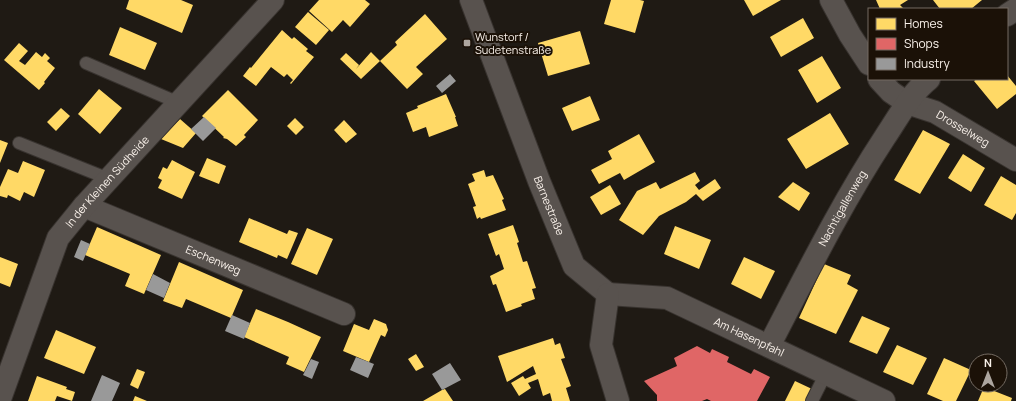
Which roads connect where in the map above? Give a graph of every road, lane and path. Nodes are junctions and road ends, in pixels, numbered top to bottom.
1 (274, 0) edge
2 (471, 0) edge
3 (831, 0) edge
4 (868, 62) edge
5 (86, 63) dead end
6 (880, 80) edge
7 (928, 80) edge
8 (179, 102) junction
9 (907, 103) junction
10 (19, 143) dead end
11 (1016, 160) edge
12 (109, 179) junction
13 (84, 206) junction
14 (608, 294) junction
15 (344, 314) dead end
16 (769, 346) junction
17 (826, 373) junction
18 (875, 399) edge
19 (0, 400) edge
20 (618, 401) edge
21 (812, 401) edge

1 - 8 street, In der Kleinen Südheide
2 - 14 street, Barnestraße
3 - 4 street
5 - 8 lane
6 - 9 street, Drosselweg
7 - 9 street, Nachtigallenweg
8 - 12 street, In der Kleinen Südheide
9 - 11 street, Drosselweg
9 - 16 street, Nachtigallenweg
10 - 12 lane
12 - 13 street, In der Kleinen Südheide
13 - 15 street, Eschenweg
13 - 19 street, In der Kleinen Südheide
14 - 16 street, Am Hasenpfahl
14 - 20 street
16 - 17 street, Am Hasenpfahl
17 - 18 street, Am Hasenpfahl
17 - 21 lane

